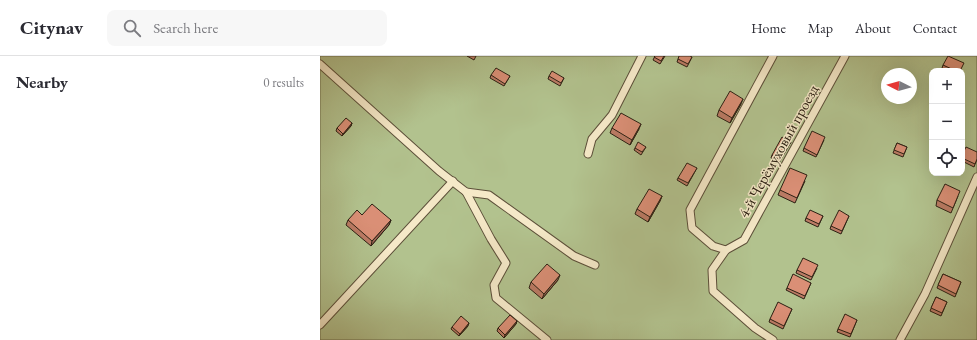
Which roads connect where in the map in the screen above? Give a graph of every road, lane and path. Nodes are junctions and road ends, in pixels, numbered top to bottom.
1 (642, 56) edge
2 (773, 56) edge
3 (845, 56) edge
4 (320, 64) edge
5 (588, 154) dead end
6 (977, 177) edge
7 (453, 181) junction
8 (466, 192) junction
9 (726, 250) junction
10 (595, 265) dead end
11 (320, 324) edge
12 (547, 340) edge
13 (773, 340) edge
14 (900, 340) edge

1 - 5 lane
2 - 9 lane
3 - 9 lane, 4-й Черёмуховый проезд
4 - 7 lane
6 - 14 lane
7 - 8 lane
7 - 11 lane
8 - 10 lane
8 - 12 lane
9 - 13 lane

